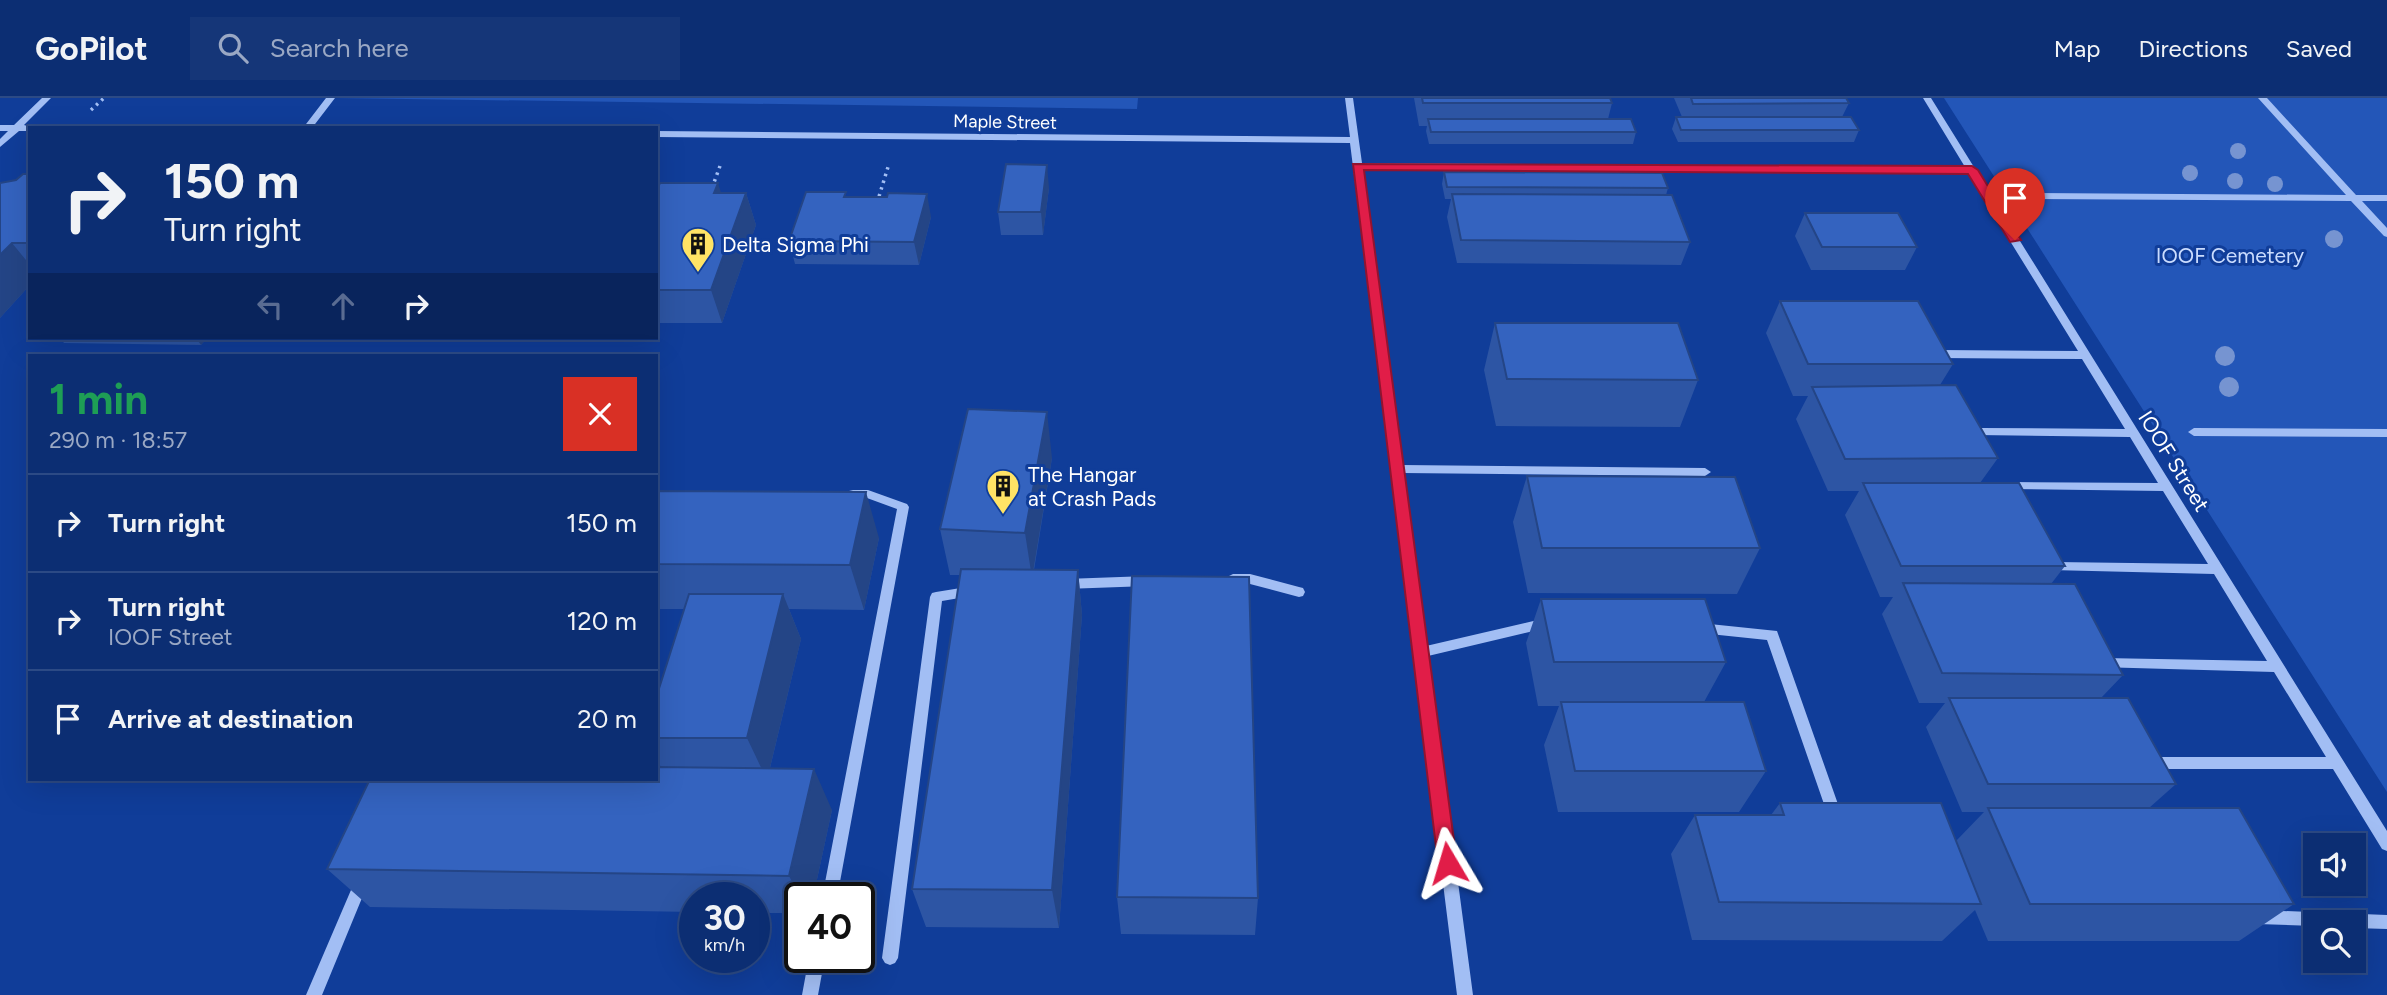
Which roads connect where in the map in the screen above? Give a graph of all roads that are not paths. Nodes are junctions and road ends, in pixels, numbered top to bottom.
1 (47, 98) edge
2 (331, 98) edge
3 (1349, 98) edge
4 (1927, 98) edge
5 (2262, 98) edge
6 (309, 126) edge
7 (0, 128) edge
8 (16, 128) junction
9 (28, 128) edge
10 (658, 134) edge
11 (1353, 140) junction
12 (0, 144) edge
13 (1357, 166) junction
14 (1972, 170) junction
15 (2034, 196) dead end
16 (2354, 198) junction
17 (2387, 198) edge
18 (2387, 234) edge
19 (1939, 354) edge
20 (2086, 355) junction
21 (1981, 432) edge
22 (2194, 432) dead end
23 (2134, 433) junction
24 (2387, 433) edge
25 (1396, 468) junction
26 (1705, 472) dead end
27 (2011, 485) edge
28 (2167, 486) junction
29 (842, 495) edge
30 (2055, 567) edge
31 (2218, 569) junction
32 (1222, 580) edge
33 (1168, 581) edge
34 (1046, 585) edge
35 (992, 589) edge
36 (1299, 592) dead end
37 (1564, 624) edge
38 (1681, 626) edge
39 (1420, 653) junction
40 (2097, 662) edge
41 (2278, 667) junction
42 (2157, 762) edge
43 (2337, 763) junction
44 (1832, 807) edge
45 (2387, 845) edge
46 (370, 862) edge
47 (832, 882) edge
48 (2258, 917) edge
49 (2387, 922) edge
50 (890, 958) dead end
51 (814, 973) edge
52 (314, 995) edge
53 (810, 995) edge
54 (1465, 995) edge

1 - 8 street
2 - 6 street
3 - 11 street
4 - 14 street, IOOF Street
5 - 16 street
7 - 8 street
8 - 9 street
8 - 12 street
10 - 11 street, Maple Street
11 - 13 street
13 - 14 street
13 - 25 street
14 - 20 street, IOOF Street
15 - 16 street
16 - 17 street
16 - 18 street
19 - 20 street
20 - 23 street, IOOF Street
21 - 23 street
22 - 24 street
23 - 28 street, IOOF Street
25 - 26 street
25 - 39 street
27 - 28 street
28 - 31 street, IOOF Street
29 - 47 street
30 - 31 street
31 - 41 street, IOOF Street
32 - 36 street
33 - 34 street
35 - 50 street
37 - 39 street
38 - 44 street
39 - 54 street
40 - 41 street
41 - 43 street, IOOF Street
42 - 43 street
43 - 45 street, IOOF Street
46 - 52 street
48 - 49 street
51 - 53 street

